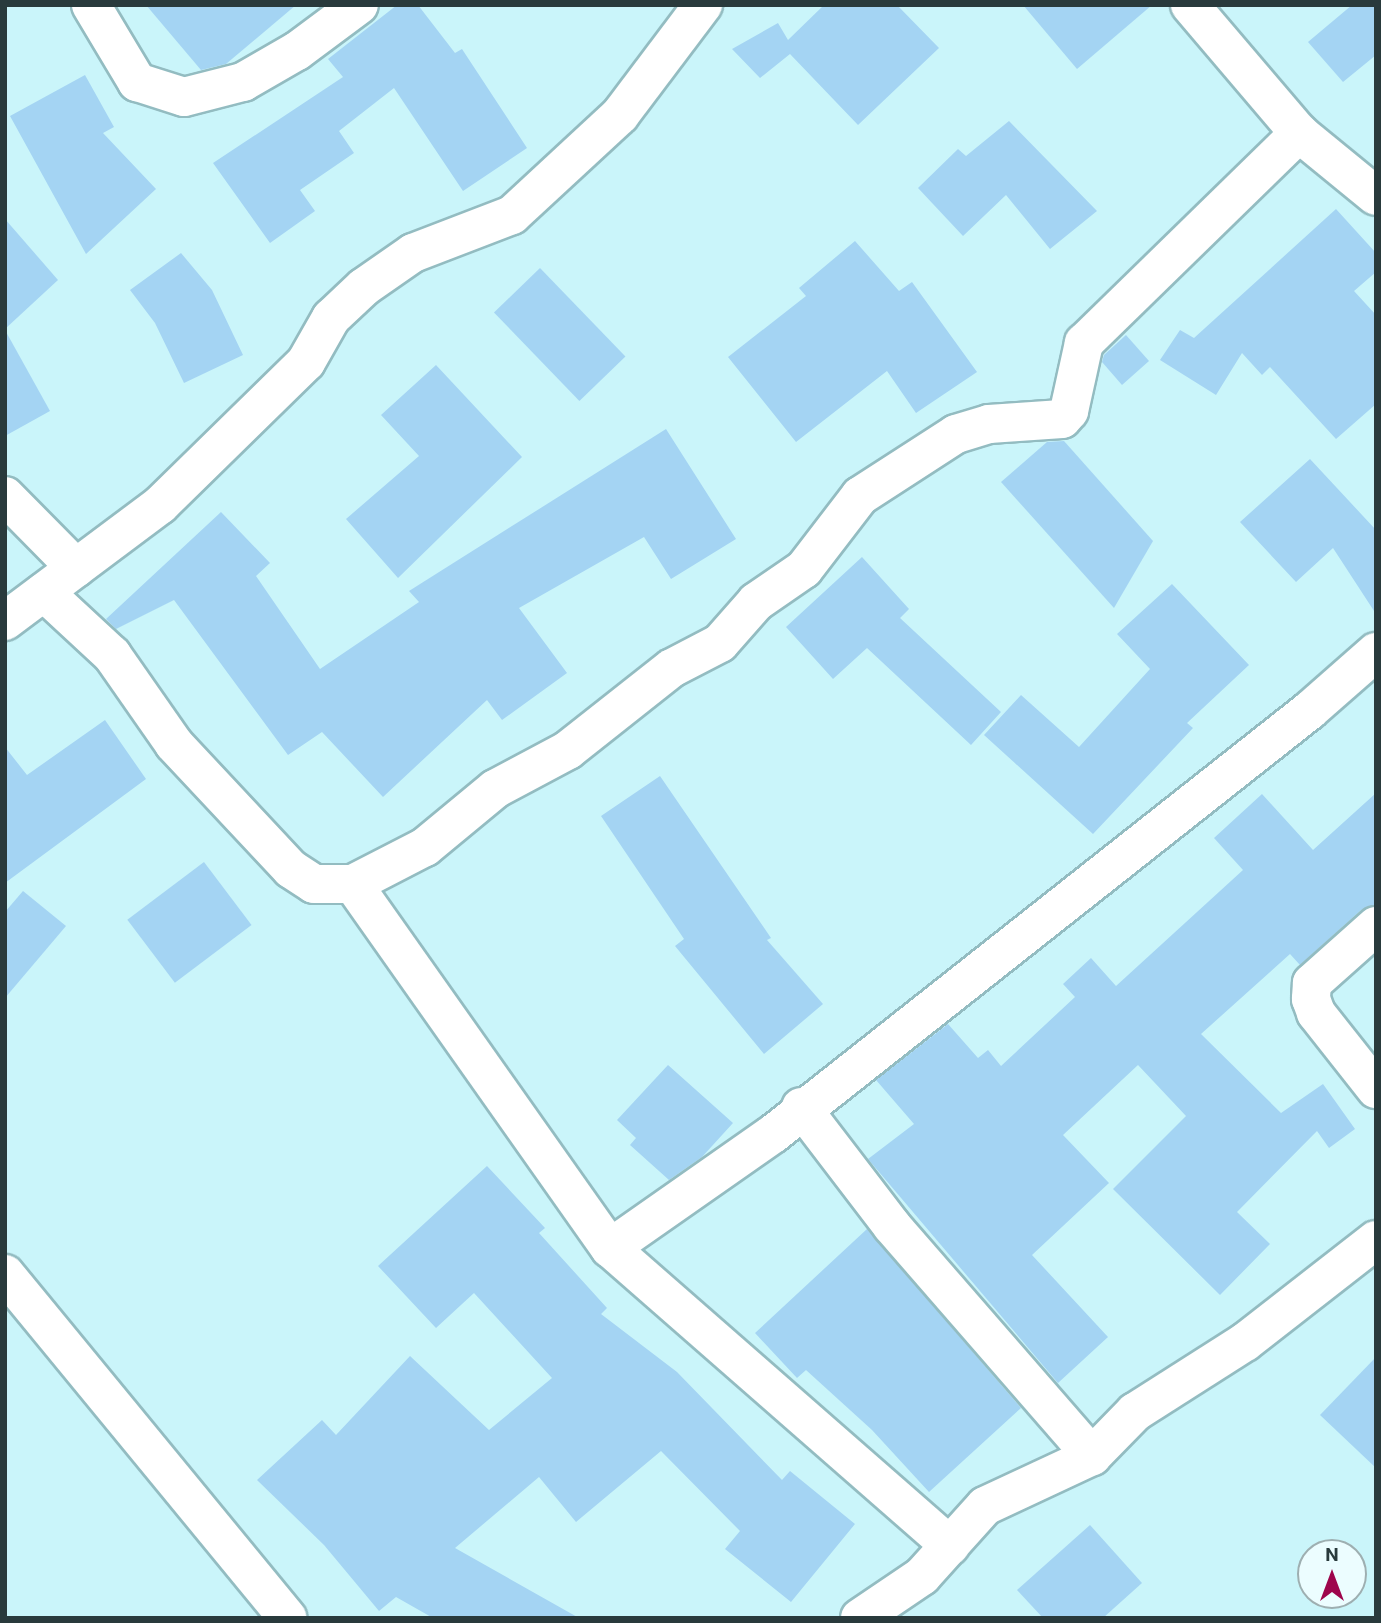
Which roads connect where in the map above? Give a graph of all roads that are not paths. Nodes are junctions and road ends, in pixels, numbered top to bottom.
1 (91, 5) edge
2 (359, 5) edge
3 (703, 5) edge
4 (1190, 5) edge
5 (1298, 133) junction
6 (1376, 196) edge
7 (5, 496) edge
8 (76, 568) junction
9 (44, 592) junction
10 (5, 621) edge
11 (1376, 652) edge
12 (353, 884) junction
13 (1376, 926) edge
14 (1376, 1089) edge
15 (801, 1107) junction
16 (1376, 1240) edge
17 (610, 1248) junction
18 (5, 1274) edge
19 (1092, 1456) junction
20 (950, 1546) junction
21 (288, 1618) edge
22 (860, 1618) edge

1 - 2 street
3 - 8 street
4 - 5 street
5 - 6 street
5 - 12 street
7 - 8 street
8 - 9 street
9 - 10 street
9 - 12 street
11 - 15 street
12 - 17 street
13 - 14 street
15 - 17 street
15 - 19 street
16 - 19 street
17 - 20 street
18 - 21 street
19 - 20 street
20 - 22 street

